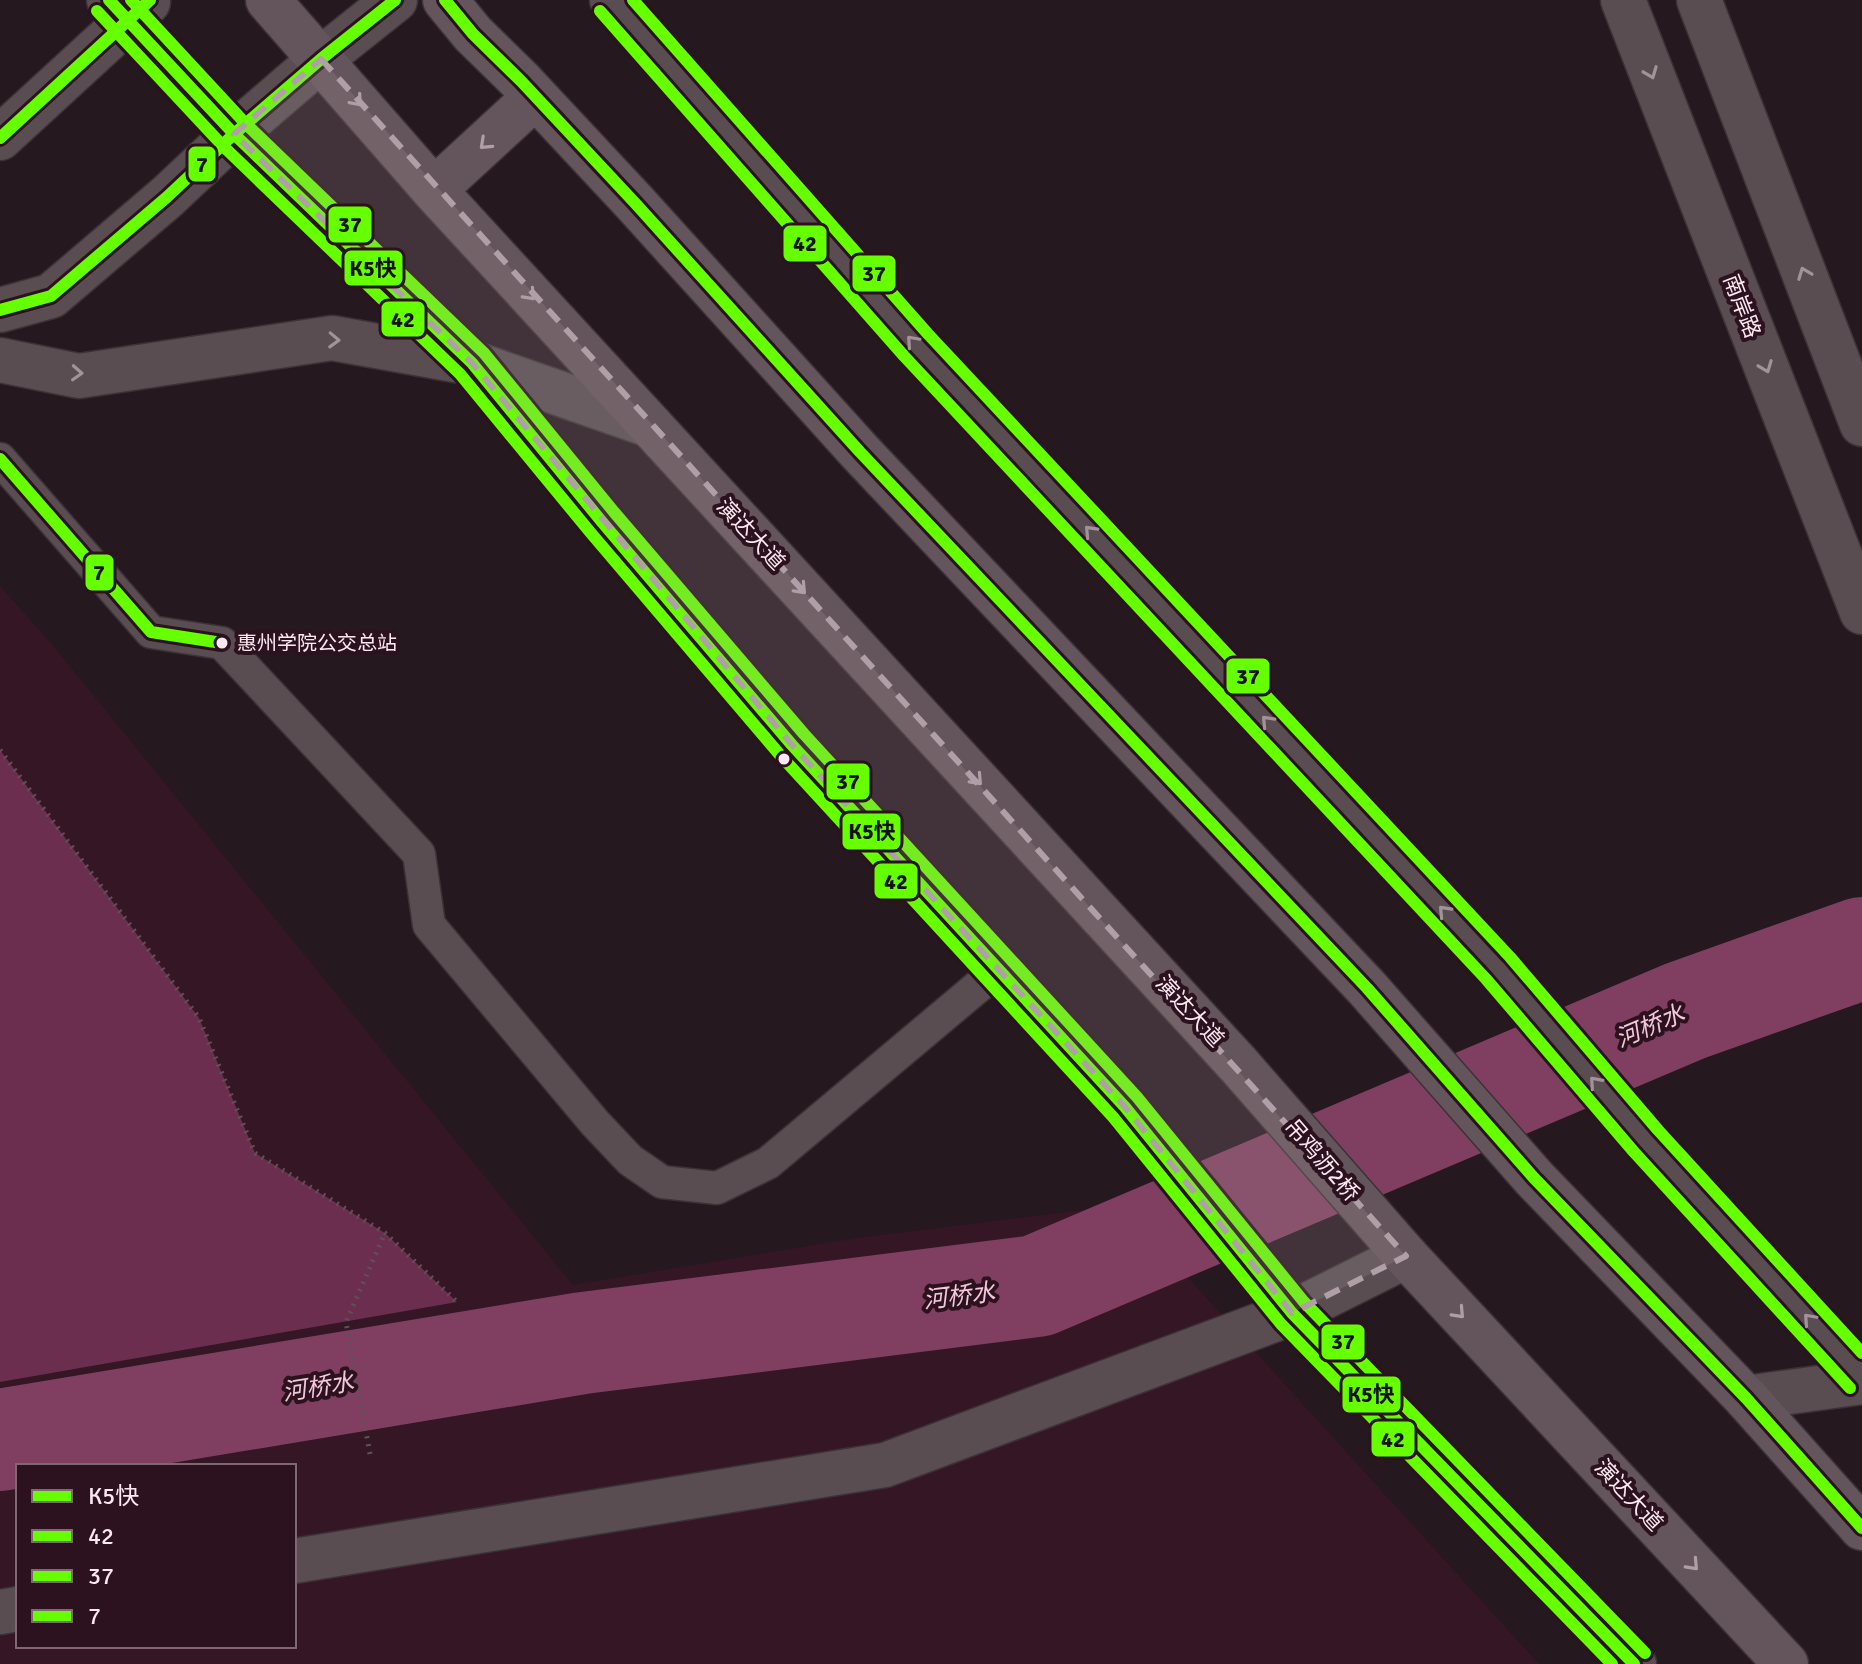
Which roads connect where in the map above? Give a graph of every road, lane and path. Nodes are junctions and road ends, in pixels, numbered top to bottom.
1 (268, 0) edge
2 (395, 0) edge
3 (445, 0) edge
4 (612, 0) edge
5 (1623, 0) edge
6 (1699, 0) edge
7 (129, 6) edge
8 (321, 59) junction
9 (535, 97) junction
10 (234, 134) junction
11 (0, 138) edge
12 (434, 190) junction
13 (0, 310) edge
14 (0, 360) edge
15 (472, 363) junction
16 (1862, 424) edge
17 (650, 425) junction
18 (0, 459) edge
19 (1862, 612) edge
20 (0, 750) edge
21 (999, 969) junction
22 (1238, 1064) joint
23 (385, 1233) junction
24 (1406, 1256) junction
25 (457, 1302) dead end
26 (1292, 1313) junction
27 (1862, 1379) edge
28 (1746, 1398) junction
29 (370, 1454) dead end
30 (1862, 1528) edge
31 (296, 1561) edge
32 (1634, 1664) edge
33 (1786, 1664) edge

1 - 8 main road, 演达大道
2 - 8 main road
3 - 9 main road
27 -> 4 main road
5 -> 19 main road, 南岸路
16 -> 6 main road
7 - 10 main road
7 - 11 main road
8 - 10 main road
8 -> 12 main road, 演达大道
9 -> 12 main road
9 - 28 main road
10 - 13 main road
10 - 15 main road
12 -> 17 main road, 演达大道
14 -> 15 main road
15 - 17 main road
15 - 21 main road
17 -> 22 main road, 演达大道
18 - 21 lane
20 - 23 path
21 - 26 main road
22 - 24 main road, 吊鸡沥2桥
23 - 25 path
23 - 29 path
24 - 26 main road
24 -> 33 main road, 演达大道
26 - 31 main road
26 - 32 main road
27 - 28 main road
28 - 30 main road

